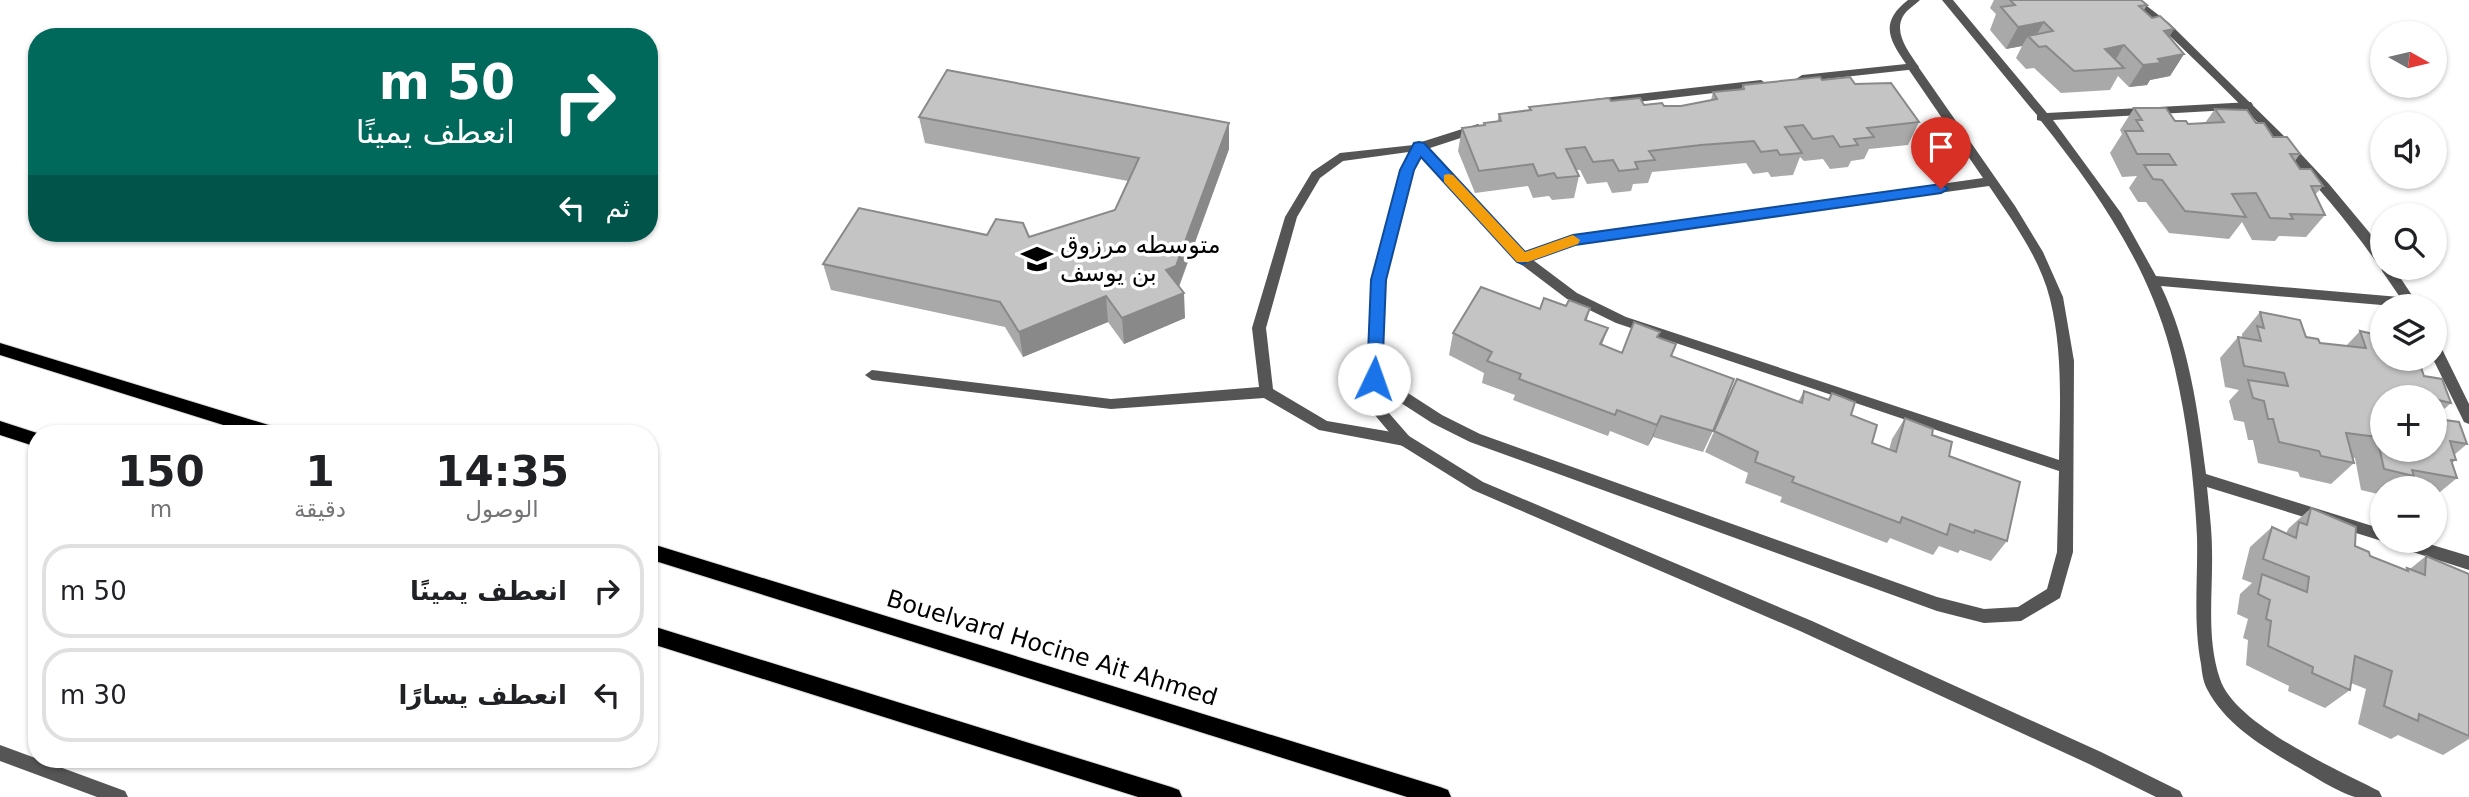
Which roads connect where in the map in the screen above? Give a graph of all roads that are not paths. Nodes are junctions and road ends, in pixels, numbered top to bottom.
1 (1915, 0) edge
2 (1947, 0) edge
3 (2132, 0) edge
4 (1913, 67) junction
5 (2247, 105) junction
6 (1575, 107) edge
7 (2041, 117) junction
8 (1497, 124) edge
9 (1419, 147) junction
10 (1993, 181) junction
11 (2370, 245) edge
12 (1522, 259) junction
13 (2152, 280) junction
14 (2370, 301) edge
15 (0, 349) edge
16 (2446, 371) edge
17 (872, 375) dead end
18 (1374, 379) junction
19 (1266, 392) junction
20 (2469, 418) edge
21 (246, 425) edge
22 (0, 428) edge
23 (28, 437) edge
24 (1404, 440) junction
25 (2066, 468) junction
26 (2198, 478) junction
27 (2370, 531) edge
28 (2437, 553) edge
29 (658, 554) edge
30 (2469, 563) edge
31 (658, 637) edge
32 (0, 753) edge
33 (28, 763) edge
34 (40, 768) edge
35 (118, 797) edge
36 (1171, 797) edge
37 (1440, 797) edge
38 (2174, 797) edge
39 (2373, 797) edge

1 - 4 street
2 - 7 street
3 - 5 street
4 - 6 street
4 - 10 street
5 - 7 street
5 - 11 street
7 - 13 street
8 - 9 street
9 - 12 street
9 - 18 street
9 - 19 street
10 - 12 street
10 - 25 street
12 - 25 street
13 - 14 street
13 - 26 street
15 - 21 main road
16 - 20 street
17 - 19 street
18 - 24 street
18 - 25 street
19 - 24 street
22 - 23 main road
24 - 38 street
26 - 27 street
26 - 39 street
28 - 30 street
29 - 37 main road, Bouelvard Hocine Ait Ahmed
31 - 36 main road
32 - 33 street
34 - 35 street

